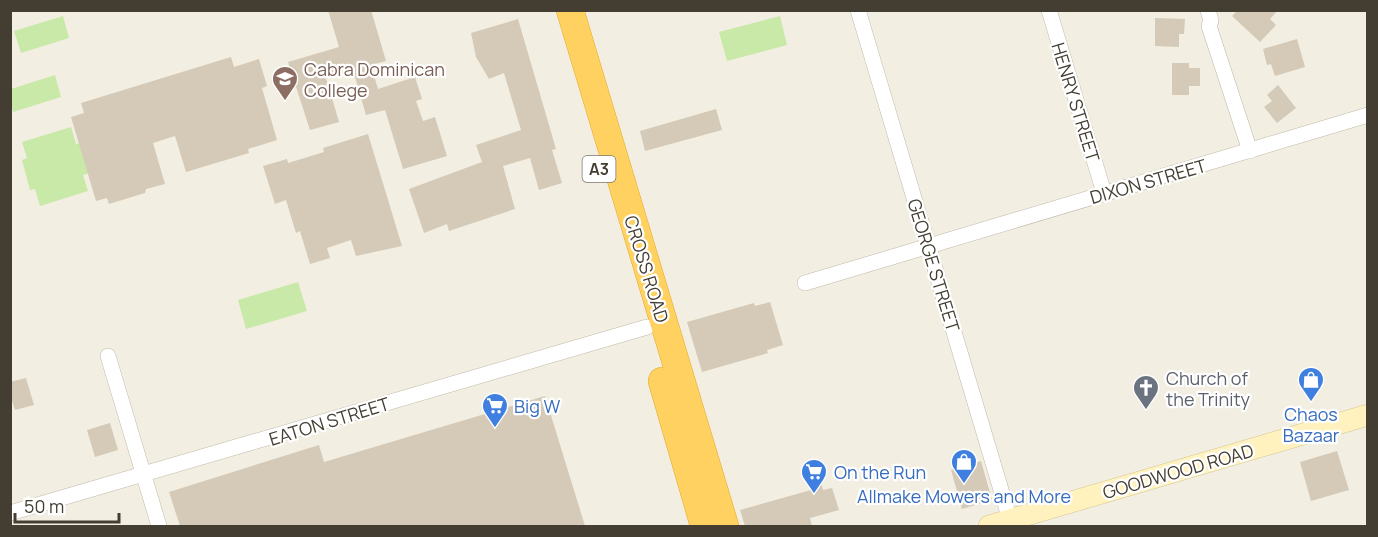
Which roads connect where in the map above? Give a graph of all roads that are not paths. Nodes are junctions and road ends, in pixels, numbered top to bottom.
1 (551, 10) edge
2 (570, 10) edge
3 (858, 10) edge
4 (1049, 10) edge
5 (1208, 10) edge
6 (1368, 116) edge
7 (1250, 151) junction
8 (1104, 193) junction
9 (928, 247) junction
10 (805, 284) dead end
11 (655, 325) junction
12 (108, 356) dead end
13 (1368, 415) edge
14 (144, 476) junction
15 (10, 513) edge
16 (1010, 520) junction
17 (159, 526) edge
18 (704, 526) edge
19 (725, 526) edge
20 (988, 526) edge

1 - 11 highway, CROSS ROAD / A3
2 - 11 highway, CROSS ROAD / A3
3 - 9 street, GEORGE STREET
4 - 8 street, HENRY STREET
5 - 7 street
6 - 7 street, DIXON STREET
7 - 8 street, DIXON STREET
8 - 9 street, DIXON STREET
9 - 10 street, DIXON STREET
9 - 16 street, GEORGE STREET
11 - 14 street, EATON STREET
11 - 18 highway, CROSS ROAD / A3
11 - 19 highway, CROSS ROAD / A3
12 - 14 street
13 - 16 main road, GOODWOOD ROAD
14 - 15 street, EATON STREET
14 - 17 street
16 - 20 main road, GOODWOOD ROAD

